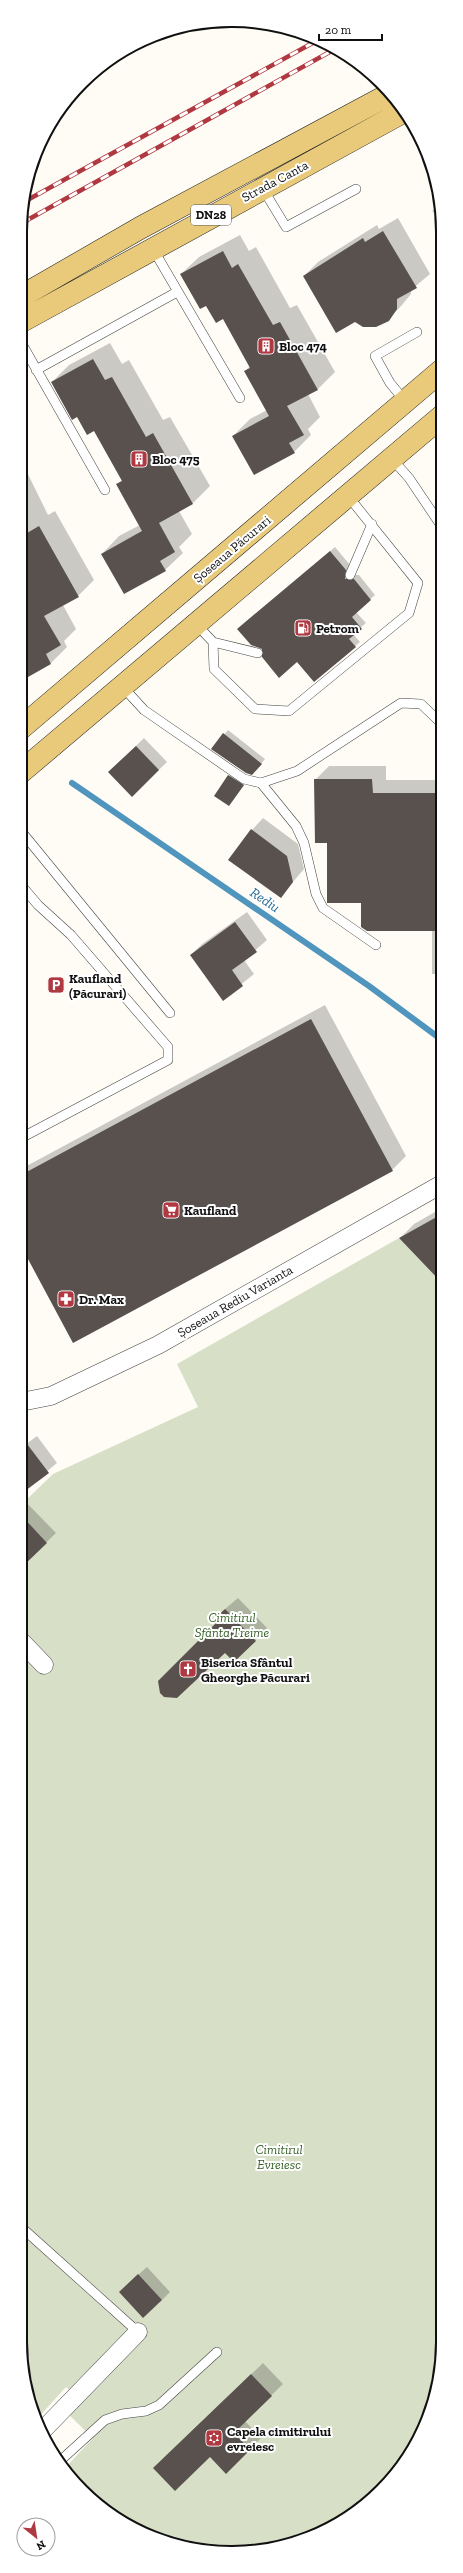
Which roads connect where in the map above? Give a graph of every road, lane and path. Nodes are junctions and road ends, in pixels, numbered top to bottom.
1 (385, 97) edge
2 (399, 114) edge
3 (262, 187) junction
4 (356, 189) dead end
5 (152, 248) junction
6 (177, 292) junction
7 (27, 293) edge
8 (27, 318) edge
9 (417, 332) dead end
10 (27, 353) edge
11 (36, 370) junction
12 (436, 375) edge
13 (240, 398) dead end
14 (405, 401) junction
15 (436, 421) edge
16 (392, 459) junction
17 (106, 490) dead end
18 (347, 496) junction
19 (436, 518) edge
20 (372, 524) junction
21 (350, 575) dead end
22 (196, 624) junction
23 (213, 642) junction
24 (258, 652) dead end
25 (122, 686) junction
26 (436, 718) edge
27 (27, 723) edge
28 (27, 767) edge
29 (262, 783) junction
30 (27, 838) edge
31 (27, 892) edge
32 (376, 945) dead end
33 (170, 1013) dead end
34 (27, 1135) edge
35 (436, 1187) edge
36 (27, 1401) edge
37 (27, 1647) edge
38 (44, 1665) dead end
39 (27, 2232) edge
40 (138, 2332) joint
41 (217, 2352) dead end
42 (46, 2427) edge
43 (63, 2458) edge

1 - 7 main road, Strada Canta / DN28
2 - 3 main road, Strada Canta / DN28
3 - 4 lane
3 - 5 main road, Strada Canta / DN28
5 - 6 lane
5 - 8 main road, Strada Canta / DN28
6 - 11 lane
6 - 13 lane
9 - 14 lane
10 - 11 lane
11 - 17 lane
12 - 14 main road, Șoseaua Păcurari
14 - 27 main road, Șoseaua Păcurari
15 - 16 main road
16 - 18 main road
16 - 19 lane
18 - 20 lane
18 - 22 main road
20 - 21 lane
20 - 23 lane
22 - 23 lane
22 - 25 main road
23 - 24 lane
25 - 28 main road
25 - 29 lane
26 - 29 lane
29 - 32 lane
30 - 33 lane
31 - 34 lane
35 - 36 street, Șoseaua Rediu Varianta
37 - 38 street
39 - 40 lane
40 - 42 street
41 - 43 lane

